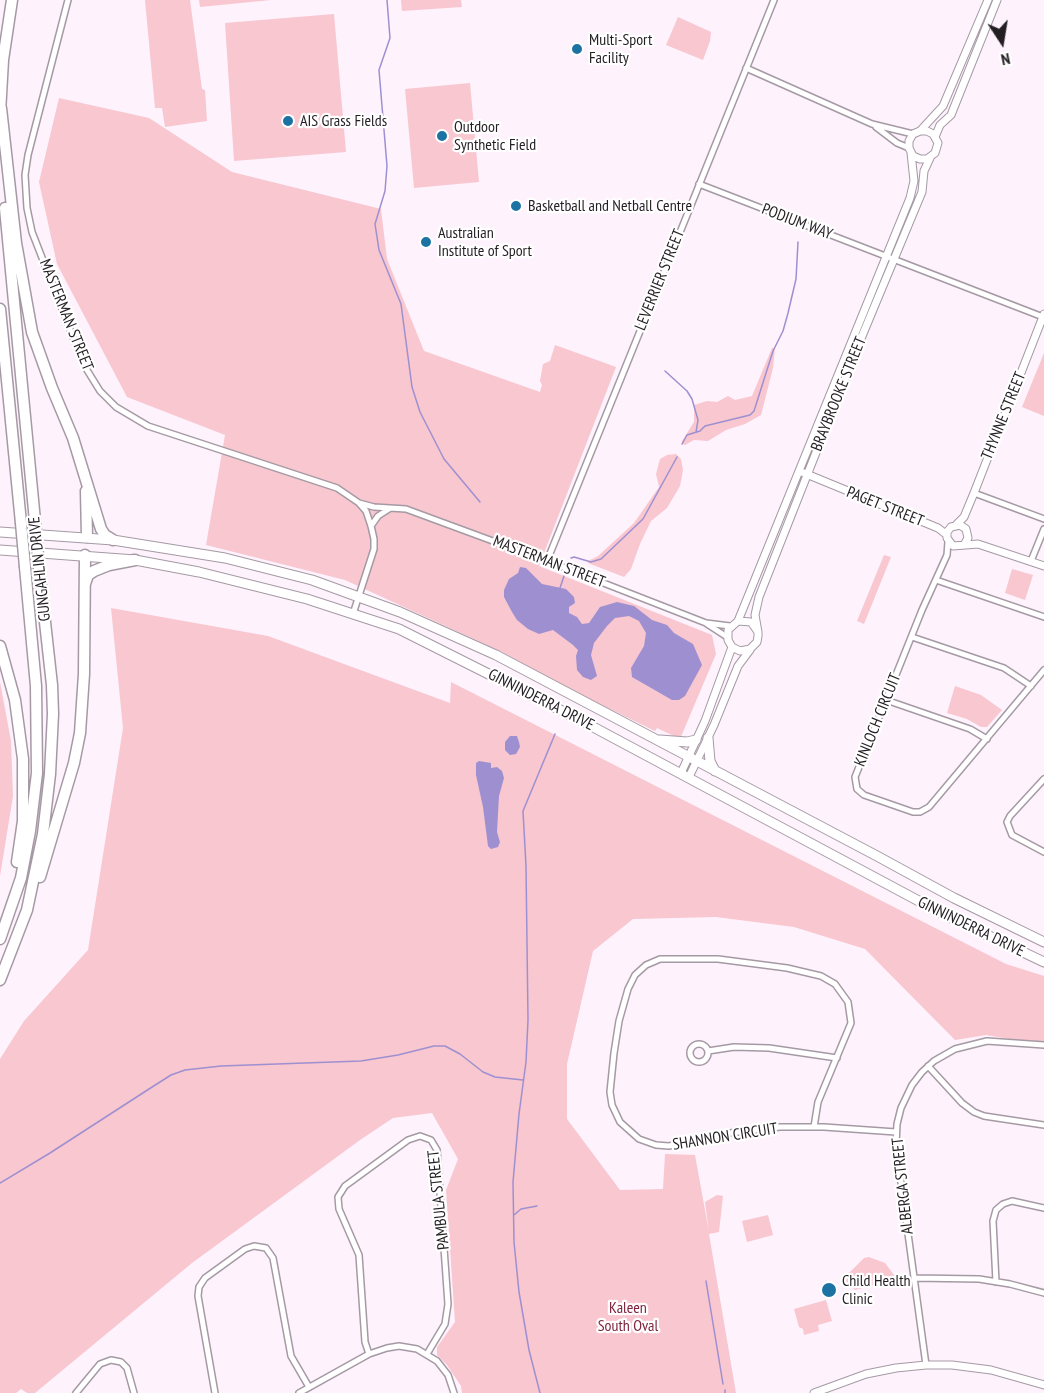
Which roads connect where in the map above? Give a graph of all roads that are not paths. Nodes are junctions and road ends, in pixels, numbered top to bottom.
1 (12, 0) edge
2 (68, 0) edge
3 (774, 0) edge
4 (987, 0) edge
5 (997, 0) edge
6 (746, 68) junction
7 (951, 93) junction
8 (958, 96) junction
9 (1, 108) edge
10 (0, 117) edge
11 (872, 124) junction
12 (917, 133) junction
13 (935, 137) junction
14 (910, 151) junction
15 (0, 152) edge
16 (930, 158) junction
17 (699, 184) junction
18 (886, 257) junction
19 (895, 260) junction
20 (0, 309) edge
21 (1043, 316) edge
22 (84, 470) junction
23 (799, 472) junction
24 (807, 476) junction
25 (974, 493) junction
26 (359, 503) junction
27 (390, 508) junction
28 (964, 517) junction
29 (1044, 519) edge
30 (371, 526) junction
31 (954, 526) junction
32 (938, 528) junction
33 (1044, 529) edge
34 (967, 531) junction
35 (0, 532) edge
36 (87, 537) junction
37 (947, 538) junction
38 (113, 540) junction
39 (978, 544) junction
40 (960, 546) junction
41 (0, 550) edge
42 (85, 555) junction
43 (947, 555) junction
44 (135, 560) junction
45 (547, 561) junction
46 (1031, 561) junction
47 (1044, 566) edge
48 (936, 580) junction
49 (85, 584) junction
50 (359, 596) junction
51 (353, 614) junction
52 (1044, 617) edge
53 (738, 621) junction
54 (706, 623) junction
55 (730, 626) junction
56 (758, 632) junction
57 (727, 637) junction
58 (912, 637) junction
59 (0, 646) edge
60 (732, 647) junction
61 (750, 650) junction
62 (1044, 670) edge
63 (1031, 686) junction
64 (886, 700) junction
65 (708, 738) junction
66 (987, 739) junction
67 (657, 740) junction
68 (696, 740) junction
69 (692, 759) junction
70 (715, 771) junction
71 (685, 775) junction
72 (1044, 780) edge
73 (1044, 852) edge
74 (27, 910) junction
75 (0, 931) edge
76 (0, 939) edge
77 (1044, 942) edge
78 (1044, 962) edge
79 (0, 980) edge
80 (1044, 1045) edge
81 (708, 1051) dead end
82 (837, 1058) junction
83 (928, 1066) junction
84 (1044, 1125) edge
85 (814, 1127) junction
86 (896, 1132) junction
87 (1044, 1208) edge
88 (914, 1278) junction
89 (996, 1282) junction
90 (1044, 1293) edge
91 (369, 1354) junction
92 (428, 1354) junction
93 (926, 1365) junction
94 (1044, 1385) edge
95 (309, 1387) junction
96 (76, 1393) edge
97 (134, 1393) edge
98 (215, 1393) edge
99 (299, 1393) edge
100 (454, 1393) edge
101 (814, 1393) edge

1 - 9 highway
2 - 26 street, MASTERMAN STREET
3 - 6 street, LEVERRIER STREET
4 - 7 street
5 - 8 street
6 - 11 street
6 - 17 street, LEVERRIER STREET
7 - 8 street
7 - 12 street
8 - 13 street
9 - 10 highway
9 - 22 highway
11 - 12 street
11 - 14 street
12 - 13 street
12 - 14 street
13 - 16 street
14 - 16 street
14 - 18 street, BRAYBROOKE STREET
15 - 74 highway, GUNGAHLIN DRIVE, bridge
16 - 19 street, BRAYBROOKE STREET
17 - 18 street, PODIUM WAY
17 - 45 street, LEVERRIER STREET
18 - 19 street, PODIUM WAY
18 - 23 street, BRAYBROOKE STREET
19 - 21 street, PODIUM WAY
19 - 24 street, BRAYBROOKE STREET
20 - 76 highway, GUNGAHLIN DRIVE, bridge
21 - 25 street, THYNNE STREET
22 - 36 highway
22 - 38 highway
23 - 24 street, PAGET STREET
23 - 53 street, BRAYBROOKE STREET
24 - 32 street, PAGET STREET
24 - 56 street, BRAYBROOKE STREET
25 - 28 street, THYNNE STREET
25 - 29 street
26 - 27 street, MASTERMAN STREET
26 - 30 street
27 - 30 street
27 - 45 street, MASTERMAN STREET
28 - 31 street, THYNNE STREET
28 - 34 street
30 - 50 street
31 - 32 street, PAGET STREET
31 - 34 street
31 - 37 street, THYNNE STREET
32 - 37 street, PAGET STREET
33 - 46 street
34 - 39 street
34 - 40 street
35 - 36 main road, GINNINDERRA DRIVE
36 - 38 main road, GINNINDERRA DRIVE
36 - 42 main road
37 - 40 street, PAGET STREET
37 - 43 street, KINLOCH CIRCUIT
38 - 50 main road, GINNINDERRA DRIVE
39 - 40 street
39 - 46 street
40 - 43 street, KINLOCH CIRCUIT
41 - 42 main road, GINNINDERRA DRIVE
42 - 44 main road, GINNINDERRA DRIVE
42 - 49 highway
43 - 48 street, KINLOCH CIRCUIT
44 - 49 highway
44 - 51 main road, GINNINDERRA DRIVE
45 - 54 street, MASTERMAN STREET
46 - 47 street
48 - 52 street
48 - 58 street, KINLOCH CIRCUIT
49 - 74 highway
50 - 51 street
50 - 67 main road, GINNINDERRA DRIVE
51 - 71 main road, GINNINDERRA DRIVE
53 - 55 street
53 - 56 street
54 - 55 street, MASTERMAN STREET
54 - 57 street, MASTERMAN STREET
55 - 57 street
56 - 61 street
57 - 60 street
58 - 63 street
58 - 64 street, KINLOCH CIRCUIT
59 - 75 highway
60 - 61 street
60 - 68 street
61 - 65 street
62 - 63 street, KINLOCH CIRCUIT
63 - 66 street, KINLOCH CIRCUIT
64 - 66 street
64 - 66 street, KINLOCH CIRCUIT
65 - 69 street
65 - 70 main road
67 - 68 main road
67 - 69 main road, GINNINDERRA DRIVE
68 - 69 street
69 - 70 main road, GINNINDERRA DRIVE
69 - 71 street
70 - 77 main road, GINNINDERRA DRIVE
71 - 78 main road, GINNINDERRA DRIVE
72 - 73 street
74 - 79 highway, GUNGAHLIN DRIVE
80 - 83 street, ALBERGA STREET
81 - 82 street
82 - 85 street, SHANNON CIRCUIT
82 - 85 street, SHANNON CIRCUIT
83 - 84 street
83 - 86 street, ALBERGA STREET
85 - 86 street, SHANNON CIRCUIT
86 - 88 street, ALBERGA STREET
87 - 89 street
88 - 89 street
88 - 93 street, ALBERGA STREET
89 - 90 street
91 - 92 street
91 - 92 street, PAMBULA STREET
91 - 95 street
92 - 100 street
93 - 94 street
93 - 101 street
95 - 98 street
95 - 99 street
96 - 97 street

